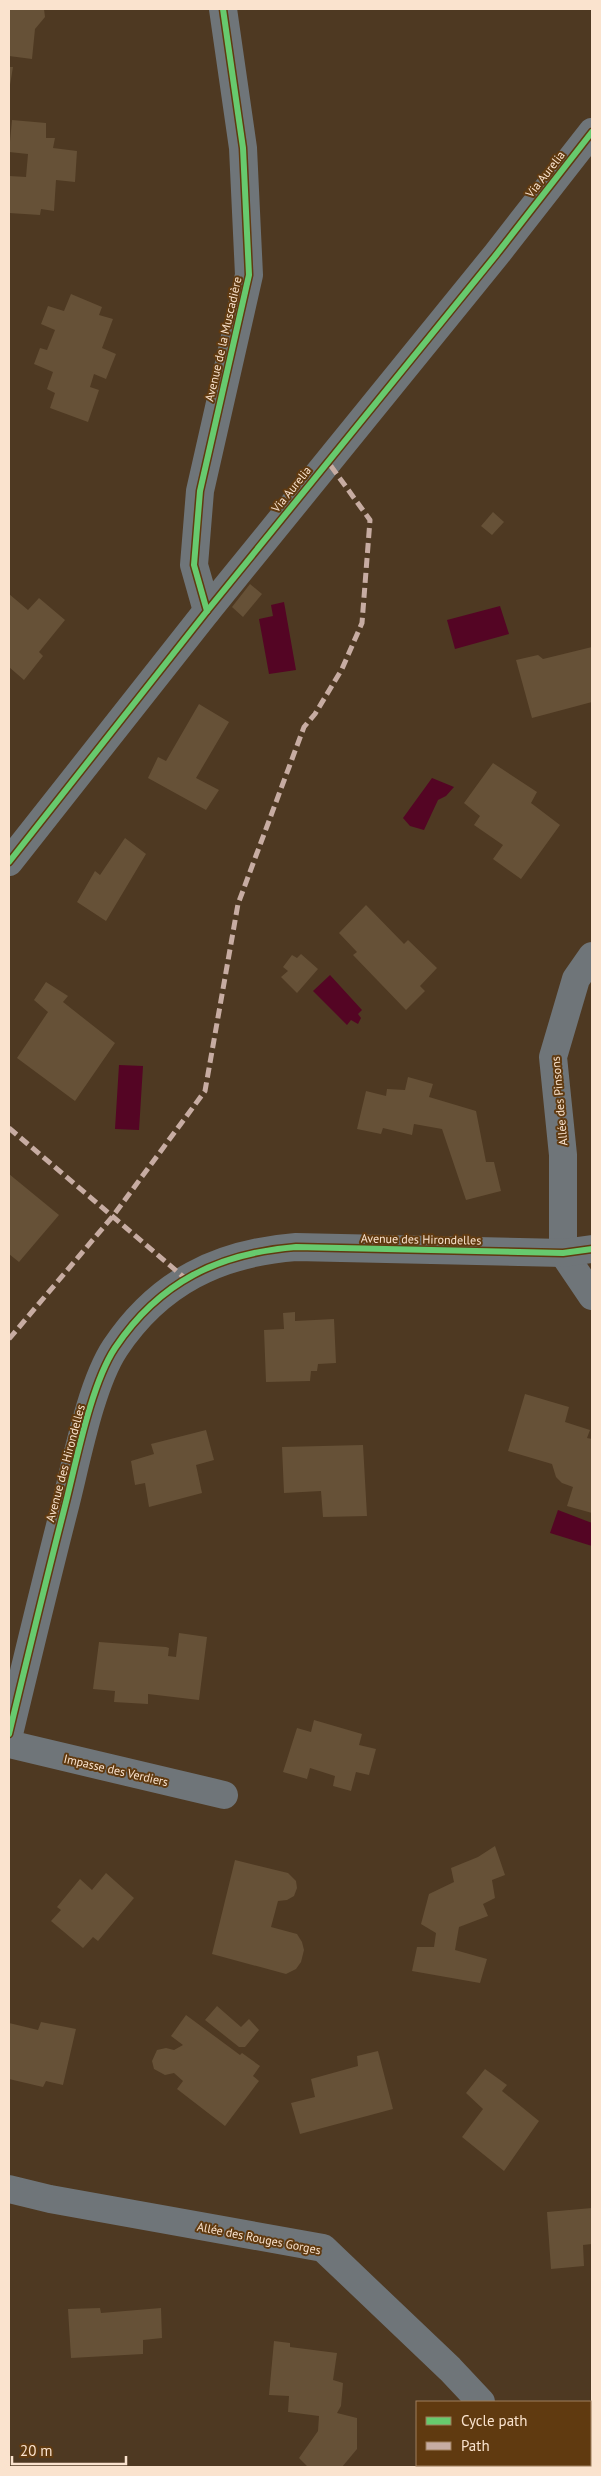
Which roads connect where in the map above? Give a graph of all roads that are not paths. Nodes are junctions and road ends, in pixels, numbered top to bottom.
1 (223, 9) edge
2 (592, 132) edge
3 (206, 611) junction
4 (9, 862) edge
5 (592, 956) edge
6 (592, 1249) edge
7 (563, 1253) junction
8 (592, 1296) edge
9 (9, 1734) edge
10 (9, 1744) edge
11 (224, 1795) dead end
12 (9, 2189) edge
13 (480, 2401) edge

1 - 3 street, Avenue de la Muscadière
2 - 3 street, Via Aurelia
3 - 4 street, Via Aurelia
5 - 7 street, Allée des Pinsons
6 - 7 street, Avenue des Hirondelles
7 - 8 street
7 - 9 street, Avenue des Hirondelles
10 - 11 street, Impasse des Verdiers
12 - 13 street, Allée des Rouges Gorges

